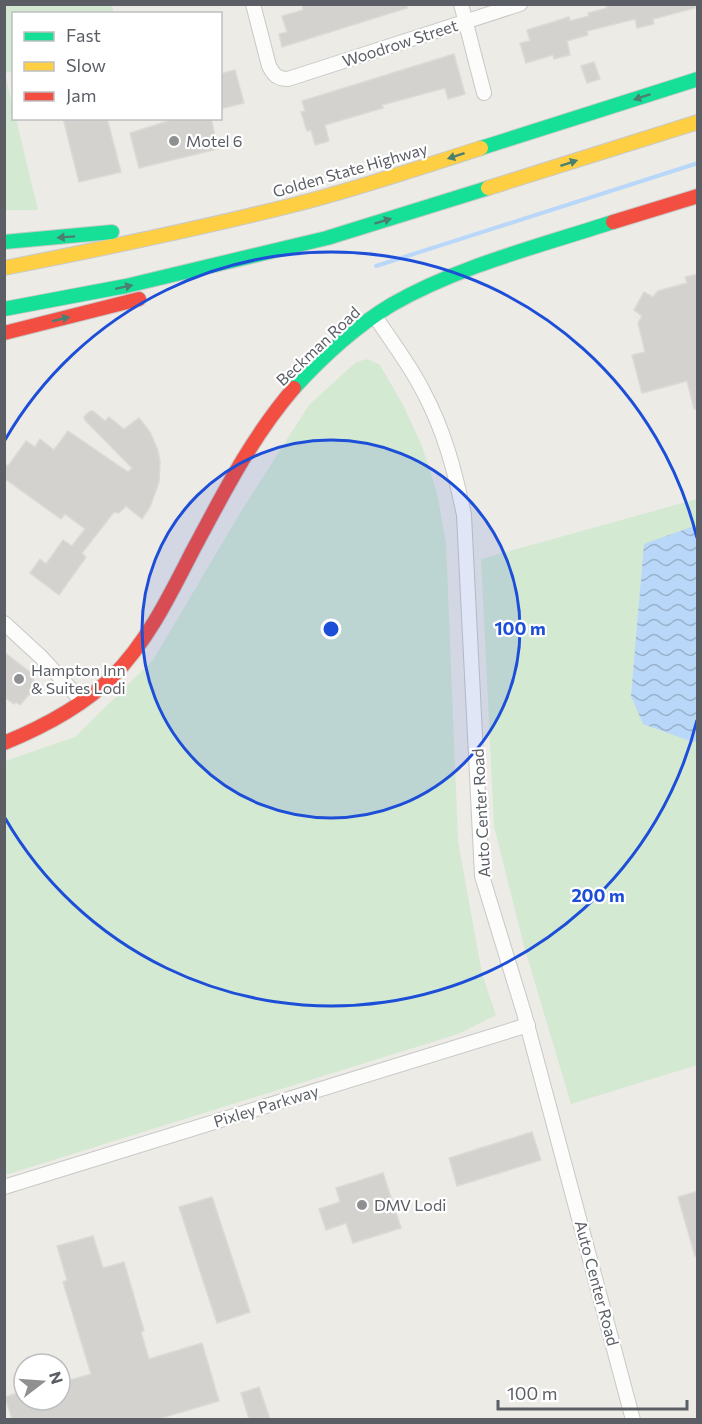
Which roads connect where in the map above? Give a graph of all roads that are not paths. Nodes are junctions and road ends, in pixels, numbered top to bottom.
1 (253, 4) edge
2 (461, 4) edge
3 (520, 4) edge
4 (465, 21) junction
5 (698, 80) edge
6 (484, 93) dead end
7 (698, 122) edge
8 (698, 196) edge
9 (249, 215) junction
10 (327, 238) junction
11 (4, 242) edge
12 (4, 268) edge
13 (201, 282) dead end
14 (147, 297) dead end
15 (4, 309) edge
16 (375, 316) junction
17 (4, 333) edge
18 (4, 623) edge
19 (82, 701) junction
20 (4, 743) edge
21 (528, 1025) junction
22 (4, 1187) edge
23 (633, 1419) edge

1 - 4 street, Woodrow Street
2 - 4 street
3 - 4 street, Woodrow Street
4 - 6 street
5 -> 9 main road, Golden State Highway
10 -> 7 main road
8 - 16 main road, Beckman Road
9 -> 11 main road
9 - 12 main road, Golden State Highway
10 - 13 main road
15 -> 10 main road
17 -> 14 main road
16 - 19 main road, Beckman Road
16 - 21 street, Auto Center Road
18 - 19 street
19 - 20 main road, Beckman Road
21 - 22 street, Pixley Parkway
21 - 23 street, Auto Center Road

